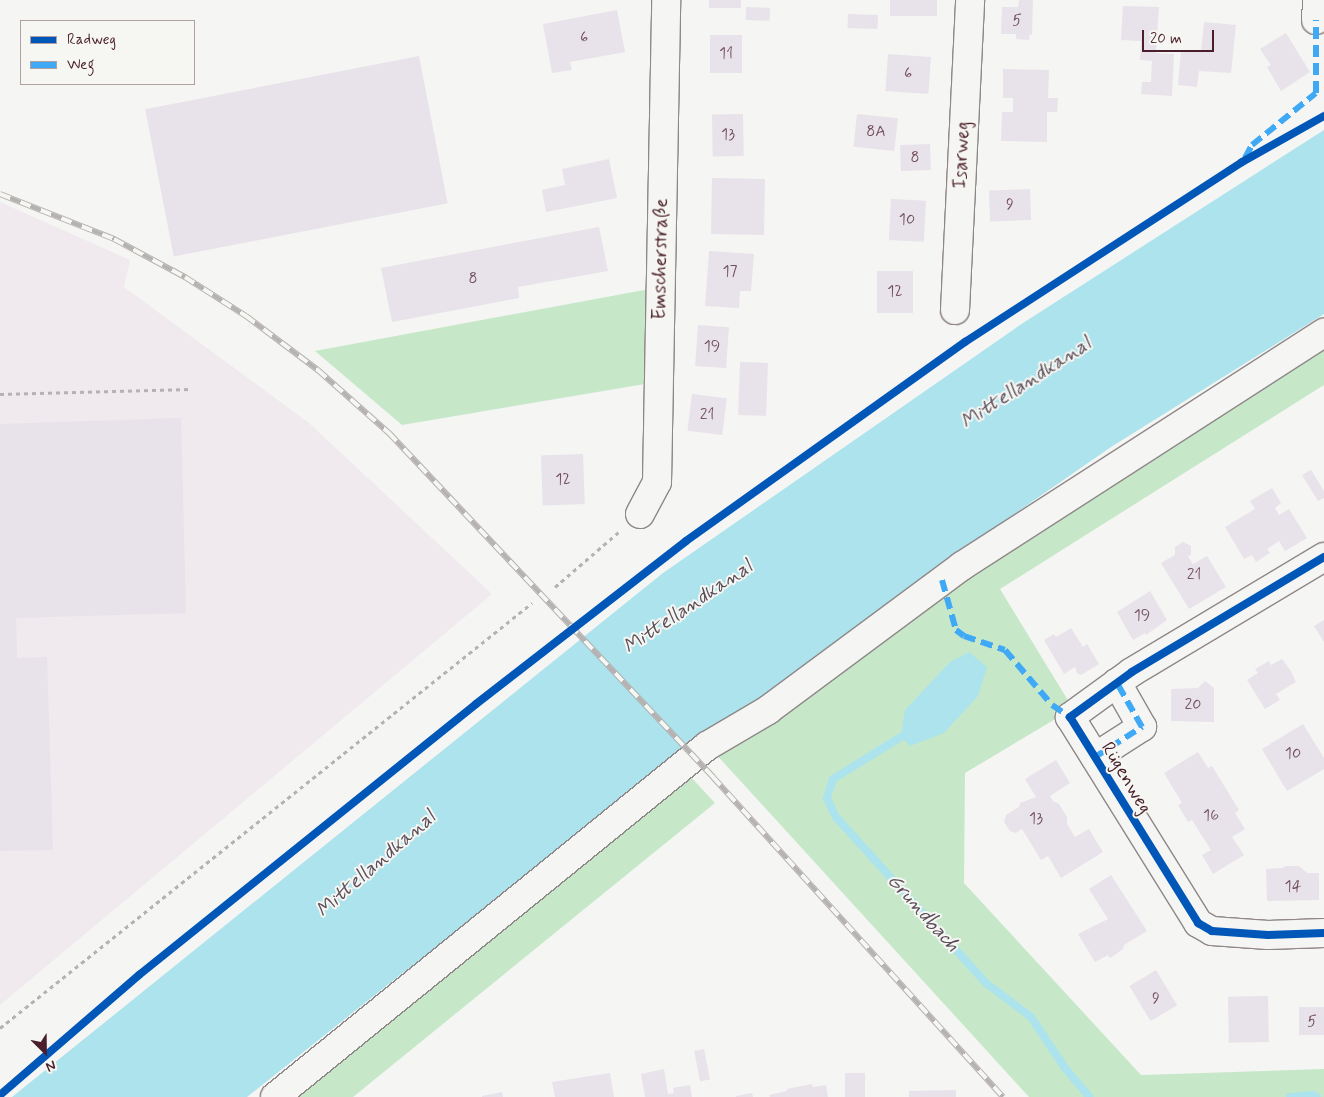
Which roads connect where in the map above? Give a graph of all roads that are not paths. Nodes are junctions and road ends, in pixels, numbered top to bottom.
1 (666, 0) edge
2 (970, 0) edge
3 (955, 310) dead end
4 (1324, 333) edge
5 (640, 514) road end
6 (1324, 557) edge
7 (1117, 683) junction
8 (1095, 758) junction
9 (1324, 933) edge
10 (275, 1097) edge

1 - 5 street, Emscherstraße
2 - 3 street, Isarweg
4 - 10 street
6 - 7 street, Rügenweg
7 - 8 street, Rügenweg
7 - 8 street, Rügenweg
8 - 9 street, Rügenweg

